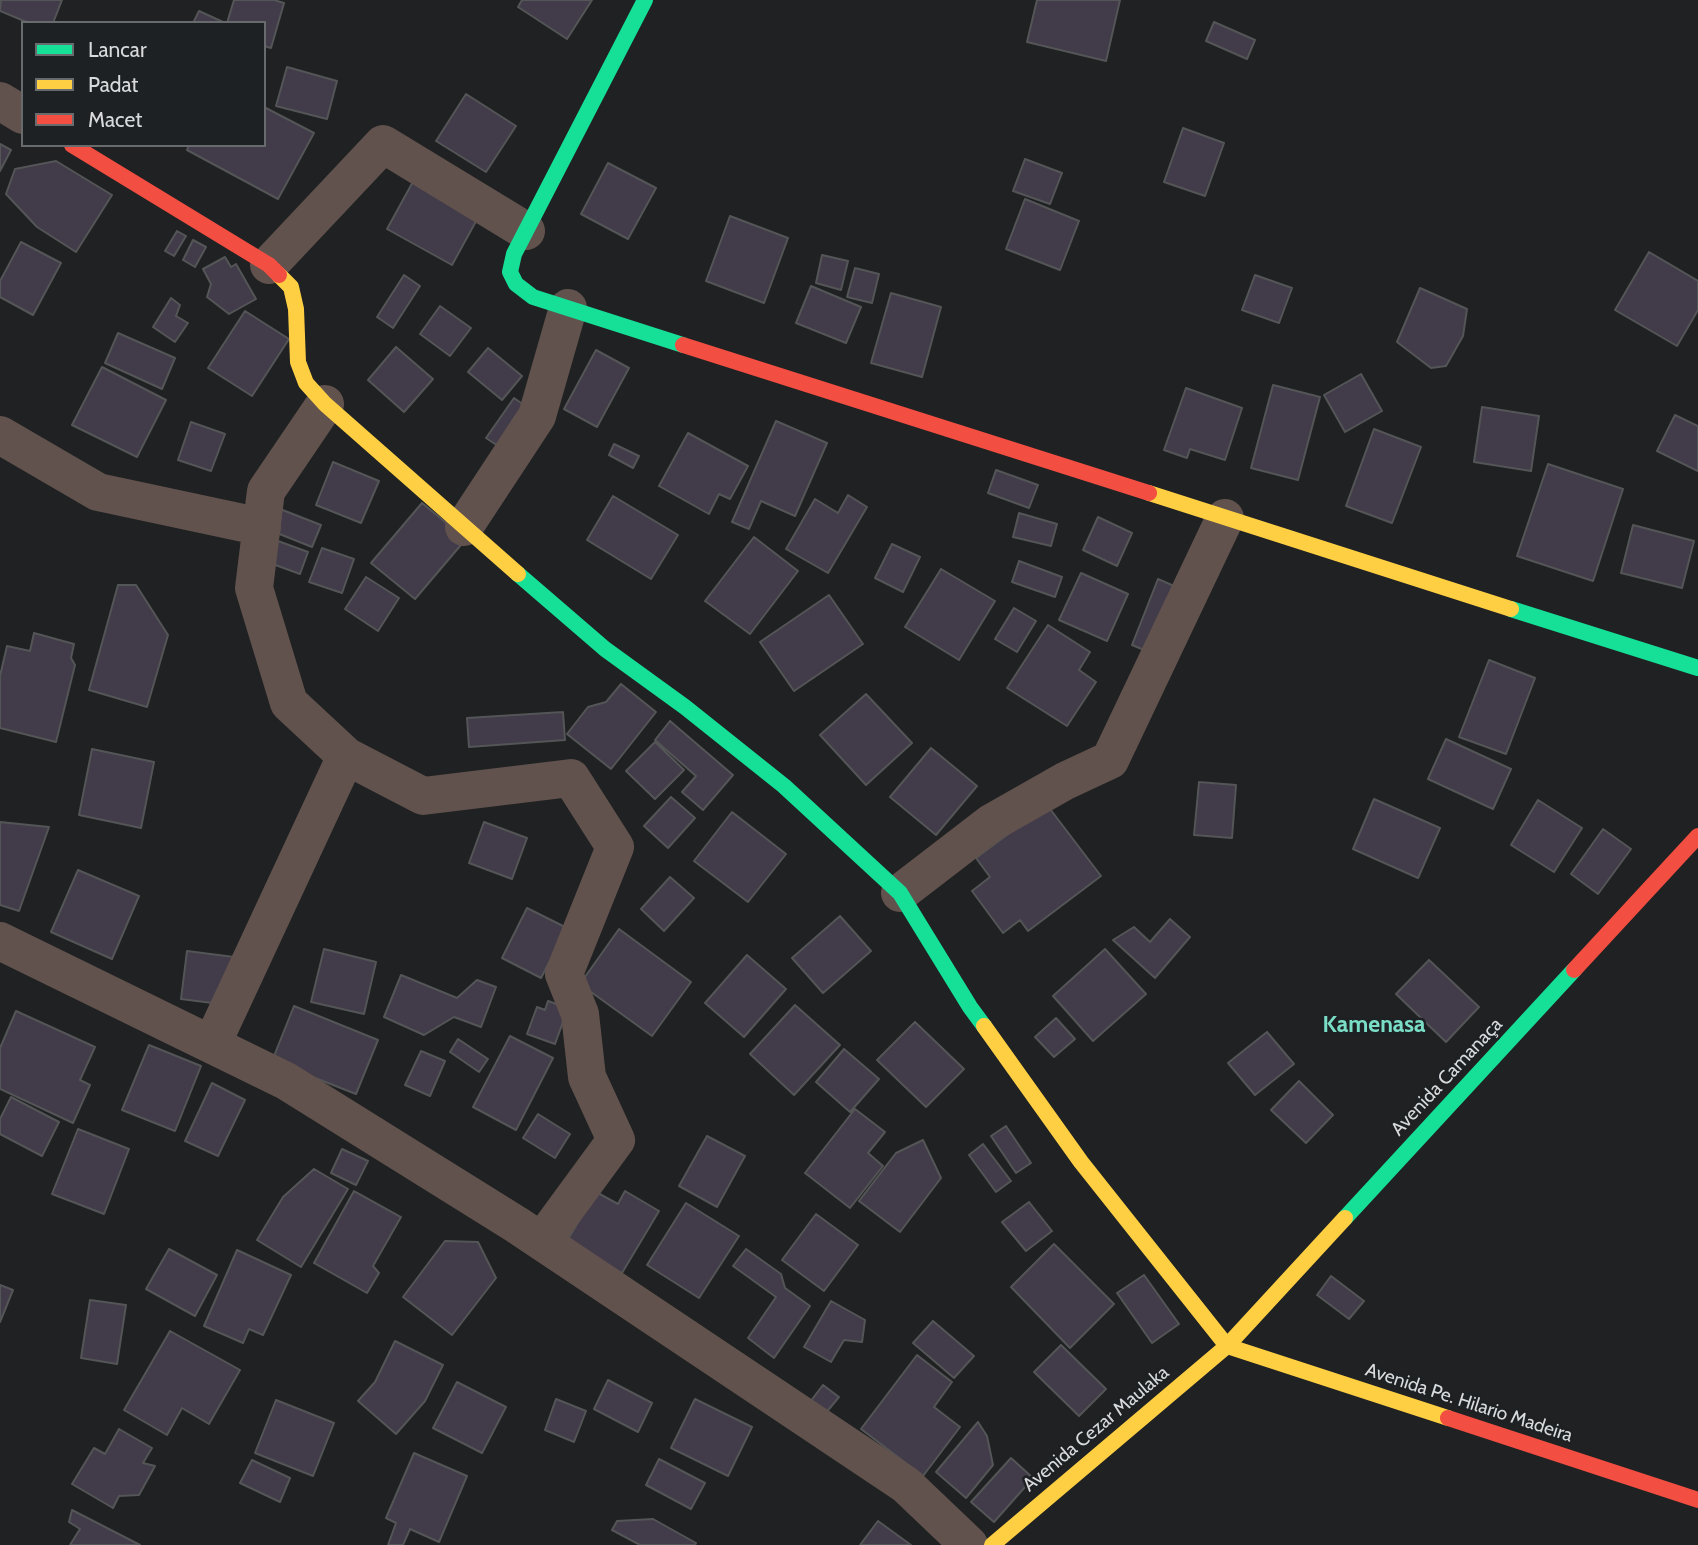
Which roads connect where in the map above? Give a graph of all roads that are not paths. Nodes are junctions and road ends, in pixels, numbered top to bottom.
1 (645, 0) edge
2 (0, 101) edge
3 (21, 114) edge
4 (75, 147) edge
5 (526, 231) junction
6 (269, 265) junction
7 (568, 309) junction
8 (325, 404) junction
9 (0, 435) edge
10 (1225, 518) junction
11 (262, 527) junction
12 (464, 527) junction
13 (1698, 668) edge
14 (346, 756) junction
15 (1698, 836) edge
16 (900, 893) junction
17 (0, 940) edge
18 (212, 1044) junction
19 (542, 1241) junction
20 (1227, 1346) junction
21 (1698, 1500) edge
22 (969, 1545) edge
23 (992, 1545) edge

1 - 5 street
2 - 3 street
4 - 6 street
5 - 6 street
5 - 7 street
6 - 8 street
7 - 10 street
7 - 12 street
8 - 11 street
8 - 12 street
9 - 11 street
10 - 13 street
10 - 16 street
11 - 14 street
12 - 16 street
14 - 18 street
14 - 19 street
15 - 20 street, Avenida Camanaça
16 - 20 street
17 - 18 street
18 - 19 street
19 - 22 street
20 - 21 street, Avenida Pe. Hilario Madeira
20 - 23 street, Avenida Cezar Maulaka

